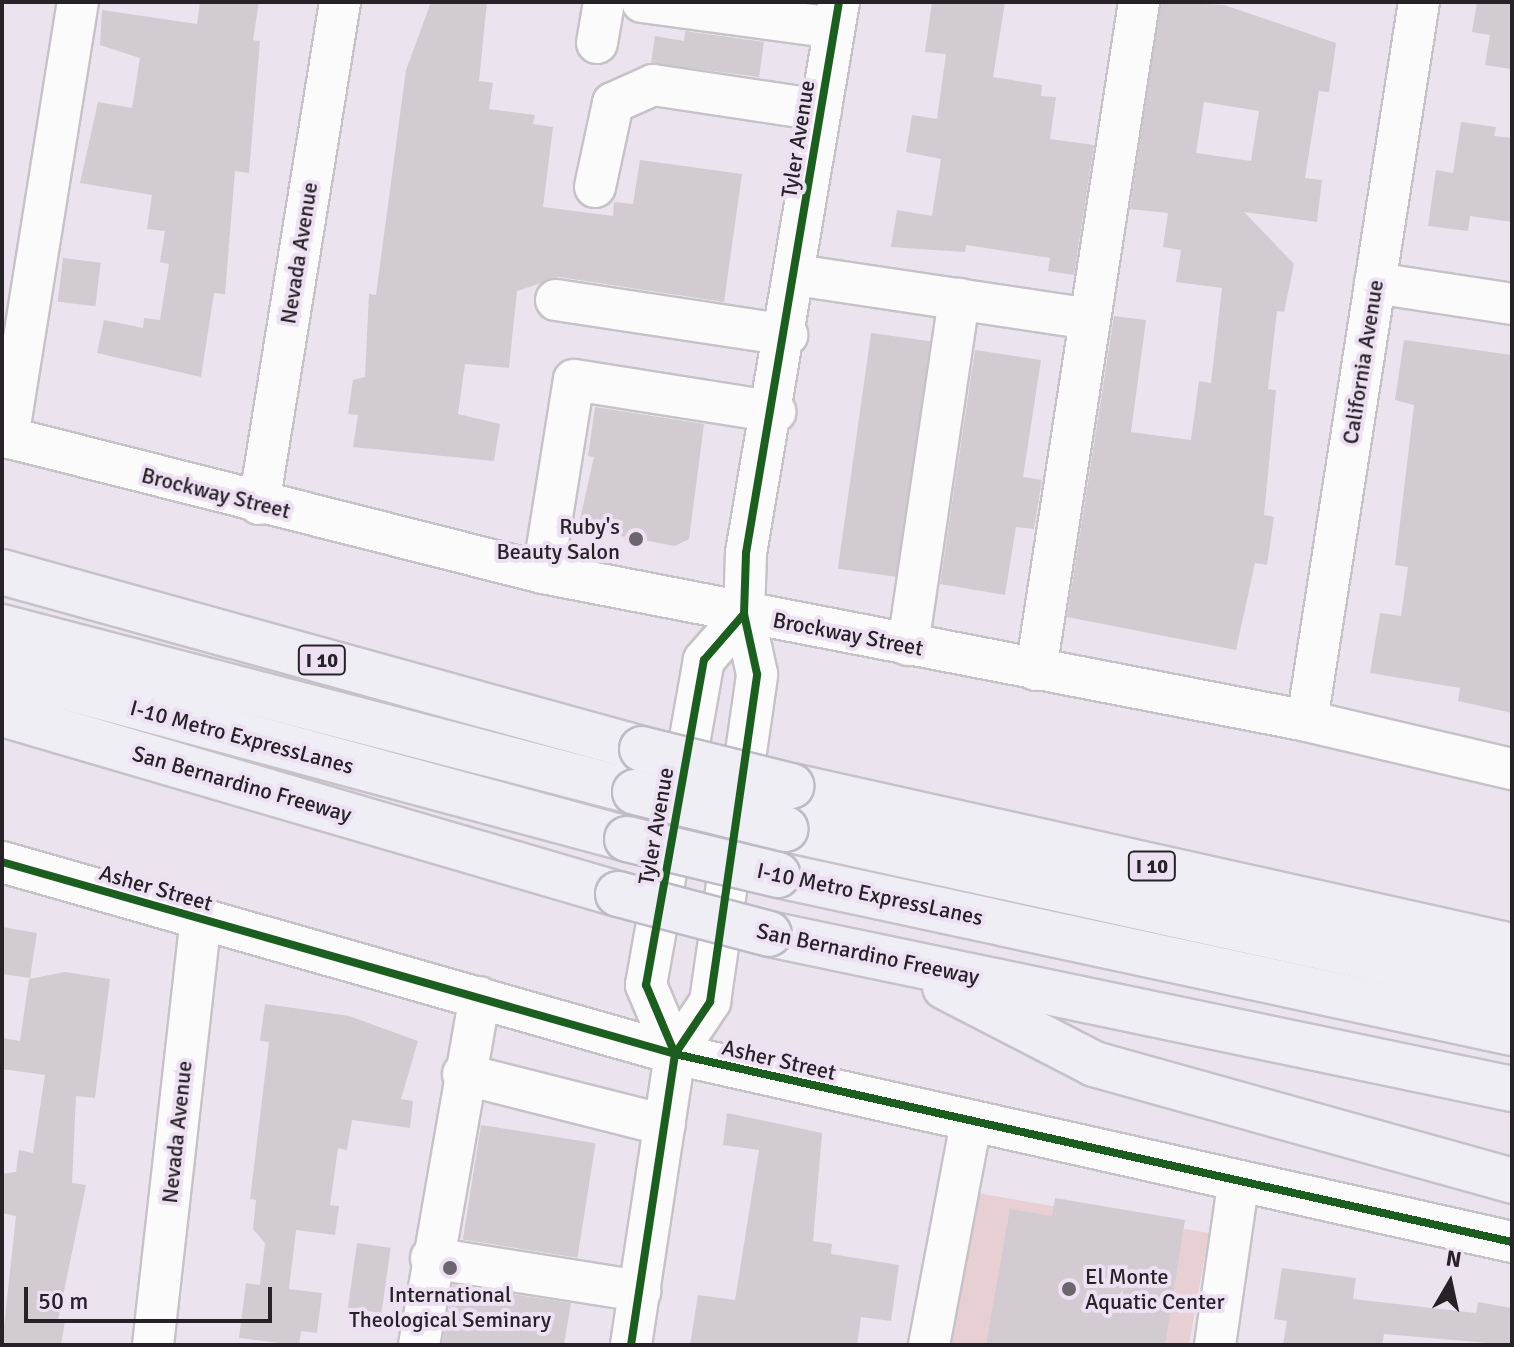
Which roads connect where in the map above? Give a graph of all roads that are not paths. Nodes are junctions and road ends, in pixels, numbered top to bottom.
1 (78, 2) edge
2 (340, 2) edge
3 (604, 2) edge
4 (642, 2) edge
5 (1139, 2) edge
6 (1419, 2) edge
7 (836, 15) edge
8 (597, 43) dead end
9 (821, 110) junction
10 (595, 187) dead end
11 (796, 275) junction
12 (1375, 283) junction
13 (959, 299) junction
14 (556, 300) dead end
15 (1512, 304) edge
16 (1090, 319) junction
17 (787, 335) junction
18 (775, 412) junction
19 (5, 437) edge
20 (259, 504) junction
21 (2, 572) edge
22 (543, 573) junction
23 (744, 614) junction
24 (2, 627) edge
25 (908, 645) junction
26 (2, 670) edge
27 (1036, 670) junction
28 (2, 714) edge
29 (1307, 721) junction
30 (1512, 769) edge
31 (2, 862) edge
32 (201, 920) junction
33 (1512, 946) edge
34 (897, 962) junction
35 (1512, 989) edge
36 (480, 997) junction
37 (1512, 1033) edge
38 (675, 1054) junction
39 (463, 1074) junction
40 (1512, 1089) edge
41 (971, 1123) junction
42 (665, 1125) junction
43 (1512, 1181) edge
44 (1238, 1186) junction
45 (1512, 1242) edge
46 (431, 1258) junction
47 (640, 1291) junction
48 (153, 1345) edge
49 (419, 1345) edge
50 (631, 1345) edge
51 (929, 1345) edge
52 (1215, 1345) edge

1 - 19 street
2 - 20 street, Nevada Avenue
3 - 8 street
4 - 7 street
5 - 16 street
6 - 12 street, California Avenue
7 - 9 street, Tyler Avenue
9 - 10 street
9 - 11 street, Tyler Avenue
11 - 13 street
11 - 17 street, Tyler Avenue
12 - 15 street
12 - 29 street, California Avenue
13 - 16 street
13 - 25 street
14 - 17 street
16 - 27 street
17 - 18 street, Tyler Avenue
18 - 22 street
18 - 23 street, Tyler Avenue
19 - 20 street, Brockway Street
20 - 22 street, Brockway Street
21 - 33 highway, I 10, bridge
22 - 23 street, Brockway Street
23 - 25 street, Brockway Street
23 - 38 street, Tyler Avenue
23 - 38 street, Tyler Avenue
24 - 35 highway, I-10 Metro ExpressLanes, bridge
25 - 27 street, Brockway Street
26 - 37 highway, I-10 Metro ExpressLanes, bridge
27 - 29 street, Brockway Street
28 - 34 highway, San Bernardino Freeway, bridge
29 - 30 street, Brockway Street
31 - 32 street, Asher Street
32 - 36 street, Asher Street
32 - 48 street, Nevada Avenue
34 - 40 highway, San Bernardino Freeway
34 - 43 highway
36 - 38 street, Asher Street
36 - 39 street
38 - 41 street, Asher Street
38 - 42 street, Tyler Avenue
39 - 42 street
39 - 46 street
41 - 44 street, Asher Street
41 - 51 street
42 - 47 street, Tyler Avenue
44 - 45 street, Asher Street
44 - 52 street
46 - 47 street
46 - 49 street
47 - 50 street, Tyler Avenue

